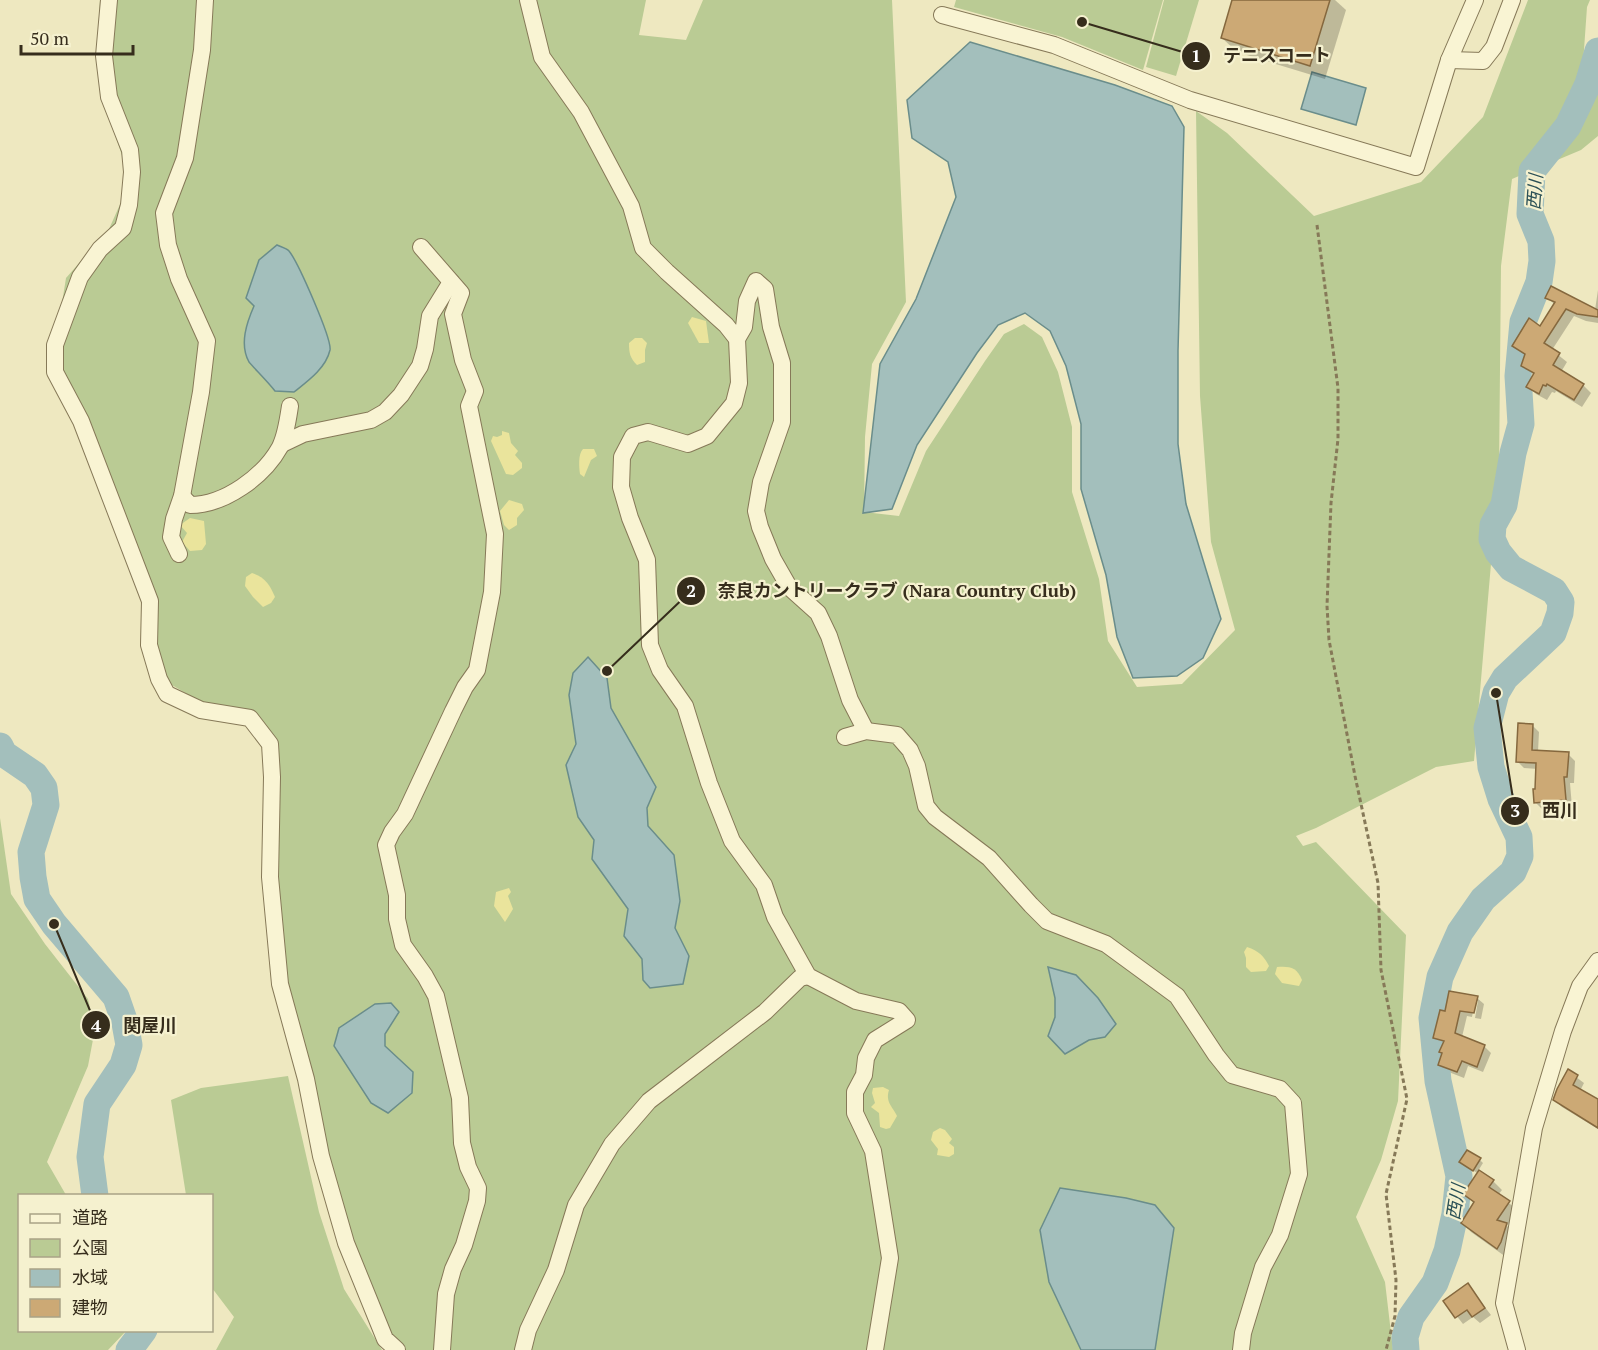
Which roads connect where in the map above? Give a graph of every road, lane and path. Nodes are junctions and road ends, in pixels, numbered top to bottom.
1 (109, 0) edge
2 (206, 0) edge
3 (528, 0) edge
4 (1475, 0) edge
5 (1512, 0) edge
6 (942, 15) dead end
7 (1449, 60) junction
8 (1317, 225) dead end
9 (421, 247) dead end
10 (451, 282) junction
11 (737, 339) junction
12 (290, 406) dead end
13 (282, 444) junction
14 (182, 496) junction
15 (179, 554) dead end
16 (866, 731) junction
17 (845, 737) dead end
18 (1598, 961) edge
19 (808, 976) junction
20 (397, 1350) edge
21 (442, 1350) edge
22 (523, 1350) edge
23 (874, 1350) edge
24 (1241, 1350) edge
25 (1386, 1350) edge
26 (1517, 1350) edge

1 - 20 street
2 - 14 street
3 - 11 street
4 - 7 street
5 - 7 street
6 - 7 street
8 - 25 path
9 - 10 street
10 - 13 street
10 - 21 street
11 - 16 street
11 - 19 street
12 - 13 street
13 - 14 street
14 - 15 street
16 - 17 street
16 - 24 street
18 - 26 street
19 - 22 street
19 - 23 street

